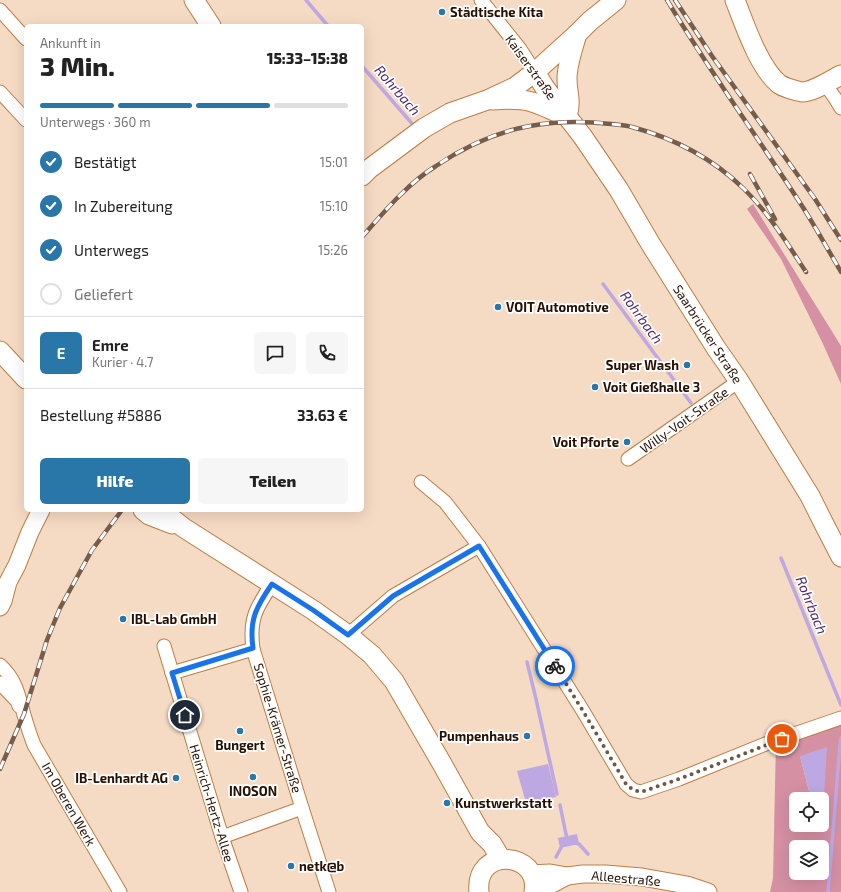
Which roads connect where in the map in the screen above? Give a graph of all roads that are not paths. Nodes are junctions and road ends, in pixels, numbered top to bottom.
1 (194, 0) edge
2 (480, 0) edge
3 (734, 0) edge
4 (612, 2) edge
5 (0, 10) edge
6 (211, 24) edge
7 (577, 34) junction
8 (24, 37) edge
9 (535, 72) junction
10 (837, 78) edge
11 (0, 92) edge
12 (487, 100) junction
13 (841, 108) edge
14 (567, 116) junction
15 (24, 118) edge
16 (406, 142) junction
17 (364, 156) edge
18 (364, 174) edge
19 (0, 351) edge
20 (24, 377) edge
21 (739, 381) junction
22 (628, 459) dead end
23 (421, 482) dead end
24 (41, 512) edge
25 (145, 512) edge
26 (164, 512) edge
27 (184, 528) junction
28 (479, 546) junction
29 (841, 557) edge
30 (272, 584) junction
31 (4, 587) edge
32 (0, 607) edge
33 (348, 635) junction
34 (164, 646) dead end
35 (253, 648) junction
36 (0, 665) edge
37 (172, 673) junction
38 (0, 683) edge
39 (24, 714) junction
40 (840, 718) edge
41 (302, 808) junction
42 (222, 837) junction
43 (494, 863) junction
44 (533, 885) edge
45 (120, 892) edge
46 (241, 892) edge
47 (329, 892) edge
48 (479, 892) edge
49 (708, 892) edge

1 - 6 main road
2 - 9 street, Kaiserstraße
3 - 10 main road
4 - 7 main road
5 - 8 street
7 - 9 main road
7 - 14 main road
9 - 12 main road
9 - 14 main road, Kaiserstraße
10 - 13 street
11 - 15 street
12 - 14 main road
12 - 16 main road
14 - 21 main road, Saarbrücker Straße
16 - 17 main road
16 - 18 main road
19 - 20 main road
21 - 22 street, Willy-Voit-Straße
21 - 29 main road, Saarbrücker Straße
23 - 28 street
24 - 31 street
25 - 27 main road
26 - 27 main road
27 - 30 main road
28 - 33 street
28 - 40 street
30 - 33 main road
30 - 35 street, Sophie-Krämer-Straße
31 - 32 street
33 - 43 main road
34 - 37 street, Heinrich-Hertz-Allee
35 - 37 street, Sophie-Krämer-Straße
35 - 41 street, Sophie-Krämer-Straße
36 - 39 street, Im Oberen Werk
37 - 42 street, Heinrich-Hertz-Allee
38 - 39 street, Im Oberen Werk
39 - 45 street, Im Oberen Werk
41 - 42 street, Sophie-Krämer-Straße
41 - 47 street, Sophie-Krämer-Straße
42 - 46 street, Heinrich-Hertz-Allee
43 - 44 main road
43 - 48 main road
44 - 49 street, Alleestraße

